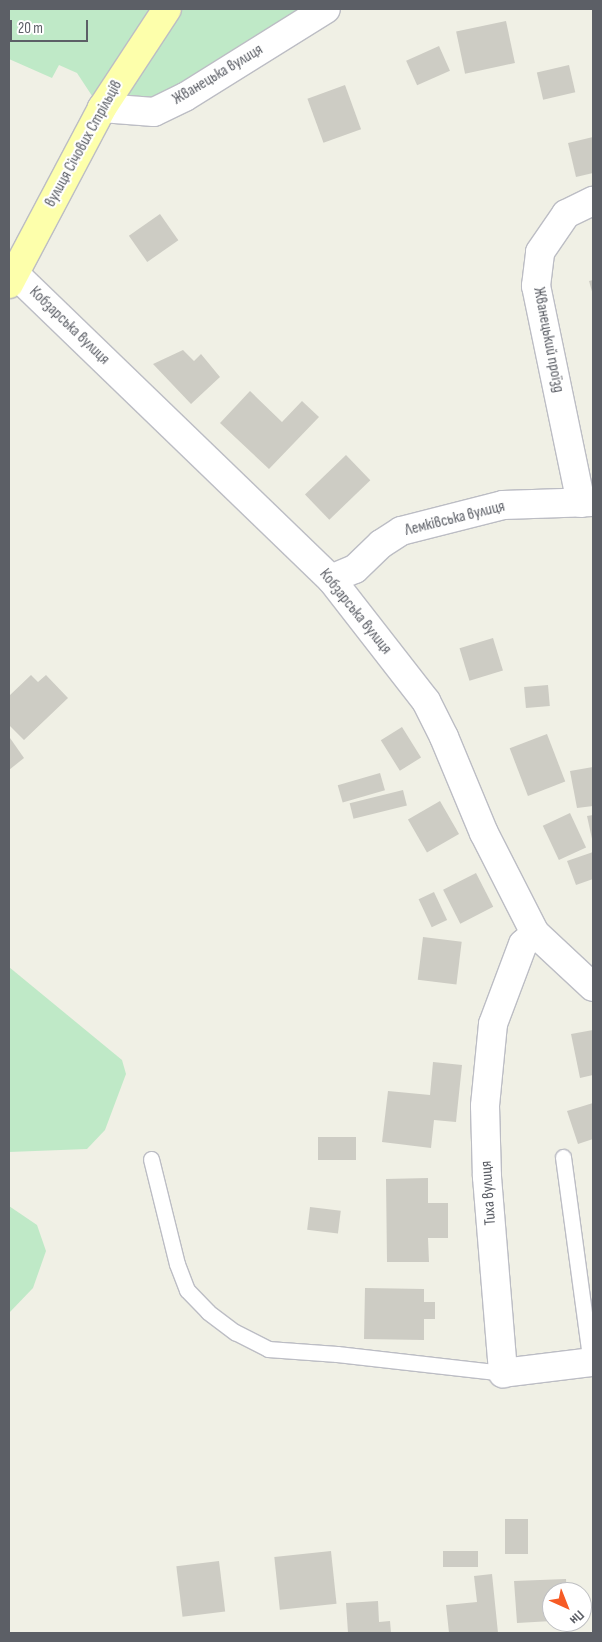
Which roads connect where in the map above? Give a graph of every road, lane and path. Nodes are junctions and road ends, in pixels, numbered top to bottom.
1 (166, 9) edge
2 (326, 9) edge
3 (102, 108) junction
4 (593, 201) edge
5 (11, 279) edge
6 (587, 502) edge
7 (331, 579) junction
8 (535, 933) junction
9 (593, 987) edge
10 (563, 1158) dead end
11 (151, 1159) dead end
12 (592, 1363) edge
13 (503, 1373) junction

1 - 3 main road, вулиця Січових Стрільців
2 - 3 street, Жванецька вулиця
3 - 5 main road, вулиця Січових Стрільців
4 - 6 street, Жванецький проїзд
5 - 7 street, Кобзарська вулиця
6 - 7 street, Лемківська вулиця
7 - 8 street, Кобзарська вулиця
8 - 9 street, Кобзарська вулиця
8 - 13 street, Тиха вулиця
10 - 12 lane
11 - 13 lane
12 - 13 street

